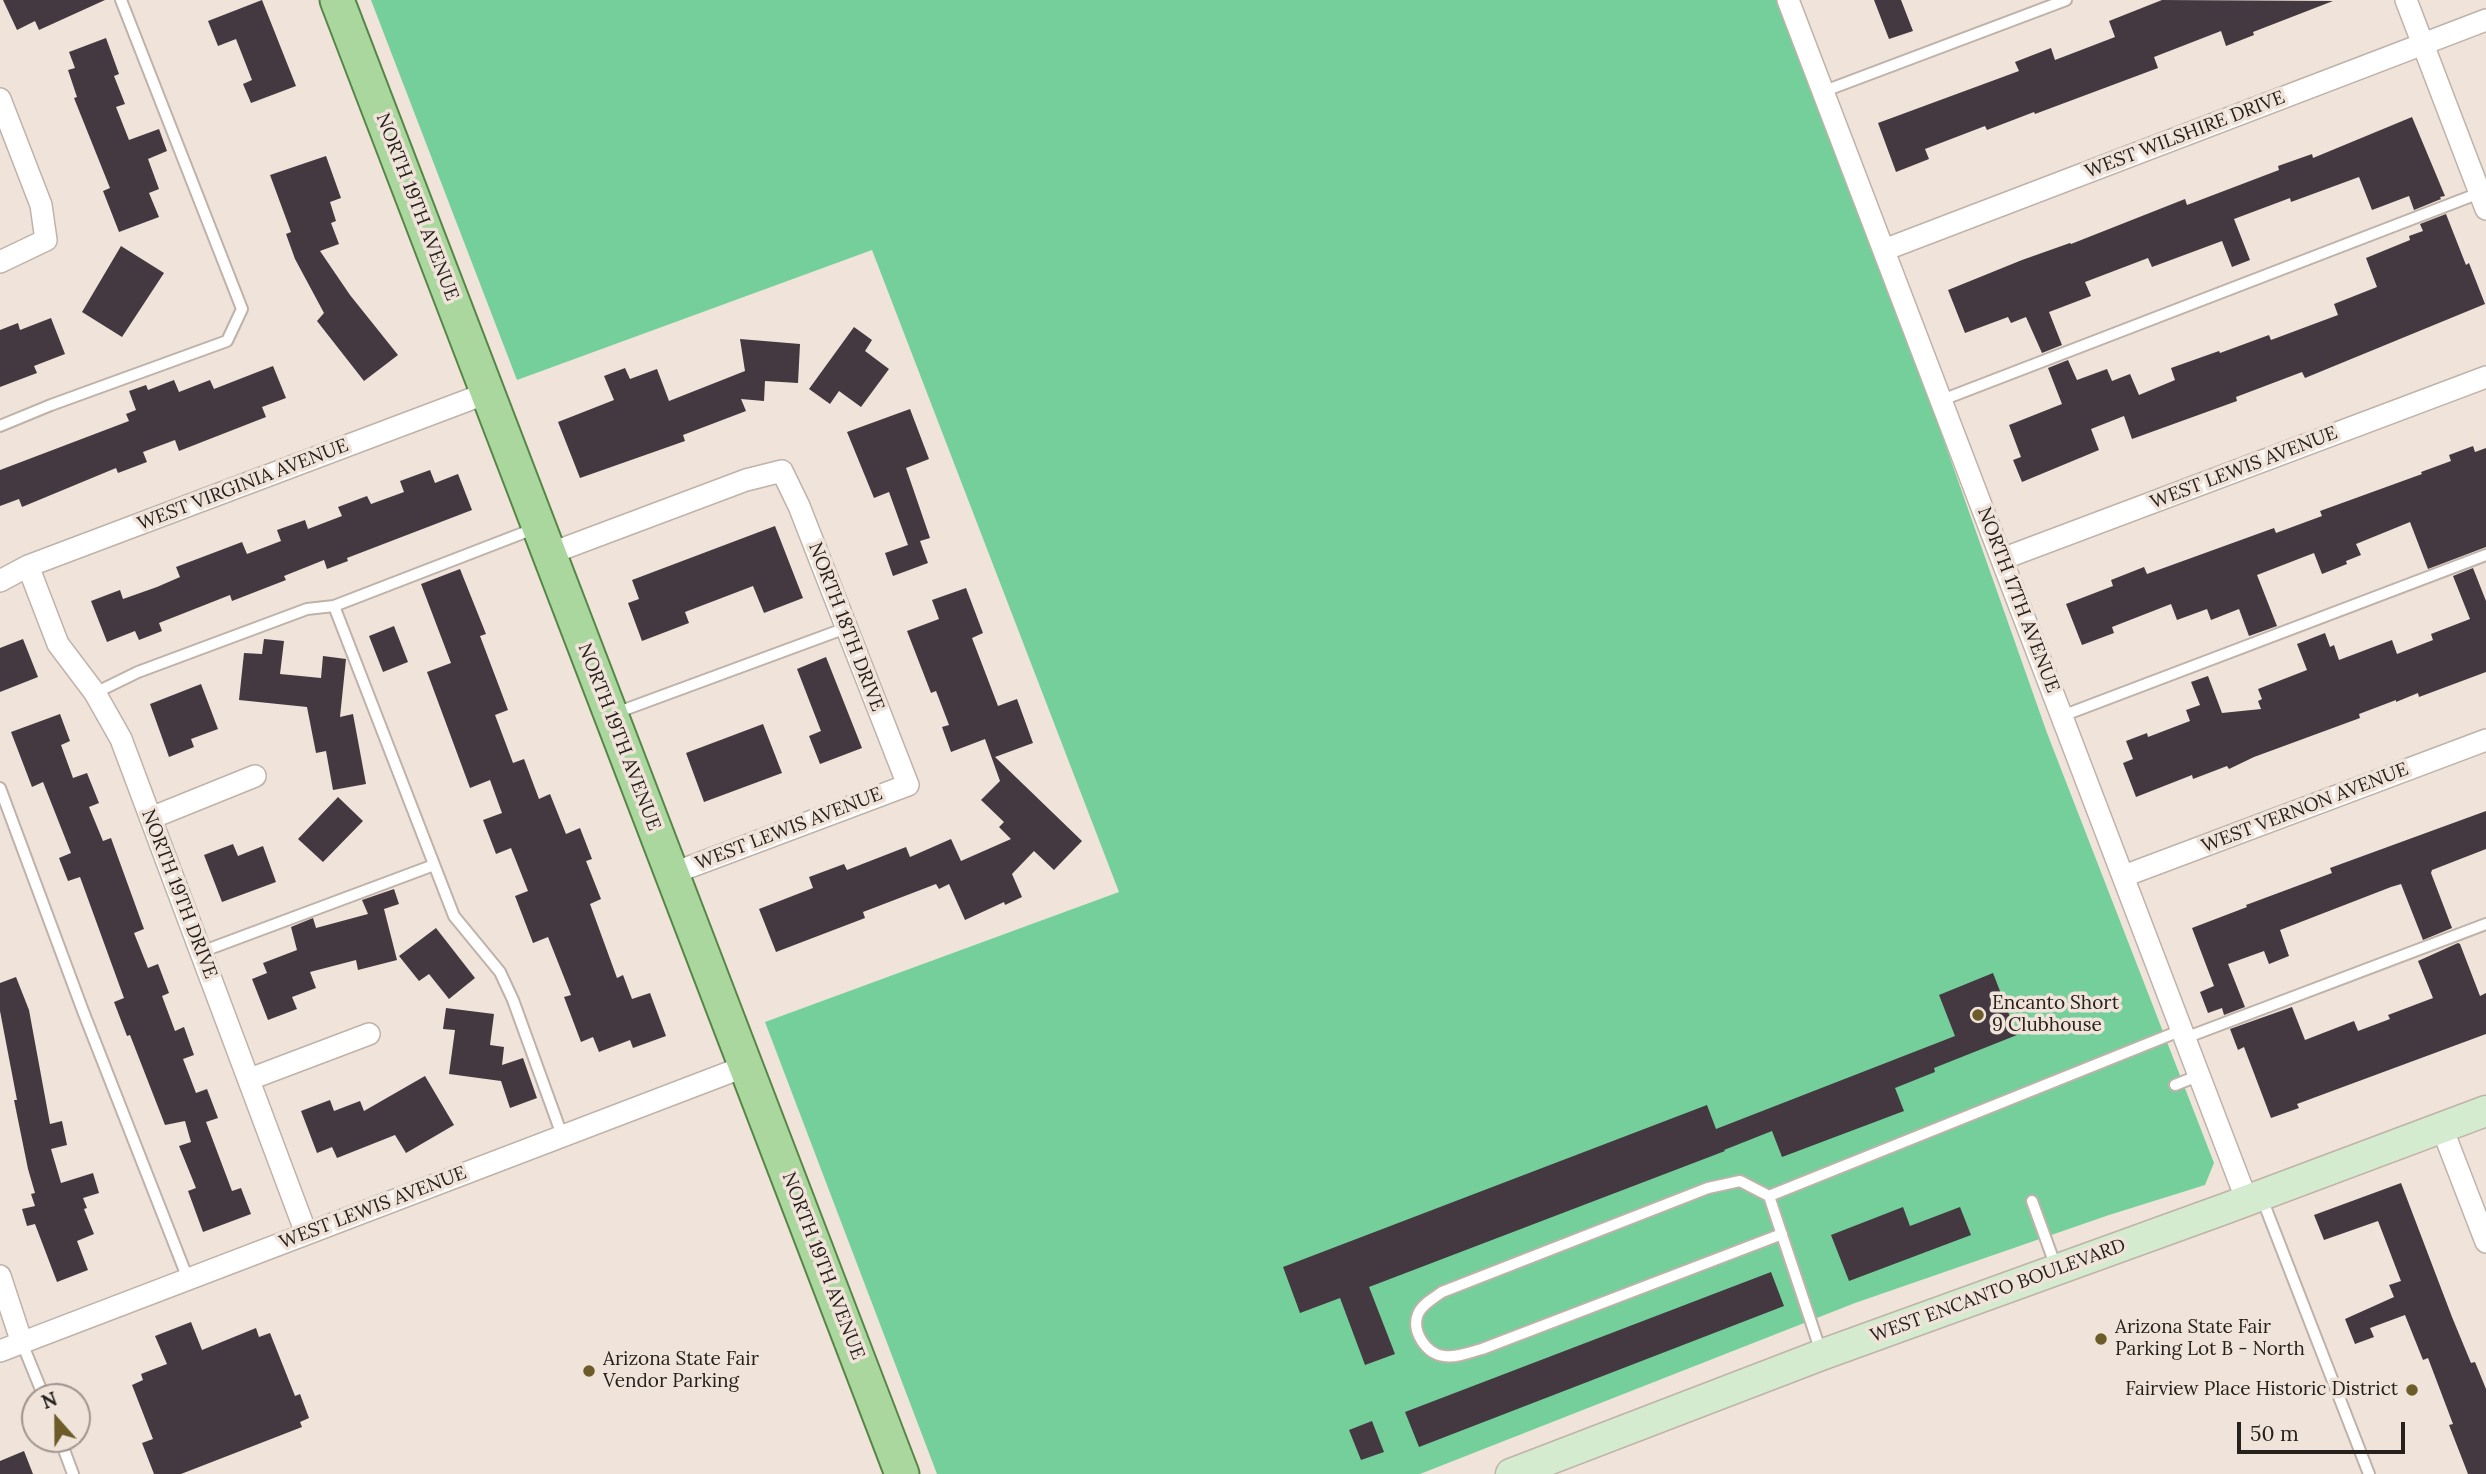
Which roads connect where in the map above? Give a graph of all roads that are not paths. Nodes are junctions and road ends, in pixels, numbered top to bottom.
1 (121, 0) edge
2 (337, 0) edge
3 (1788, 0) edge
4 (2066, 0) edge
5 (2406, 0) edge
6 (2486, 20) edge
7 (2423, 44) junction
8 (1822, 92) junction
9 (0, 99) edge
10 (2484, 198) edge
11 (1884, 250) junction
12 (0, 262) edge
13 (2486, 377) edge
14 (487, 393) junction
15 (1942, 400) junction
16 (0, 426) edge
17 (543, 540) junction
18 (2486, 555) edge
19 (2002, 559) junction
20 (28, 566) junction
21 (0, 581) edge
22 (334, 606) junction
23 (846, 628) junction
24 (95, 693) junction
25 (611, 715) junction
26 (2062, 716) junction
27 (2486, 740) edge
28 (255, 776) dead end
29 (908, 785) joint
30 (0, 788) edge
31 (151, 818) junction
32 (434, 865) junction
33 (671, 874) junction
34 (2124, 876) junction
35 (2486, 924) edge
36 (201, 952) junction
37 (369, 1034) dead end
38 (2183, 1034) junction
39 (746, 1066) junction
40 (2200, 1075) junction
41 (250, 1079) junction
42 (2175, 1085) dead end
43 (2486, 1111) edge
44 (2442, 1128) junction
45 (562, 1135) junction
46 (1769, 1196) junction
47 (2254, 1198) junction
48 (2032, 1201) dead end
49 (306, 1233) junction
50 (1782, 1234) junction
51 (2486, 1242) edge
52 (2056, 1270) junction
53 (0, 1276) edge
54 (188, 1279) junction
55 (22, 1343) junction
56 (0, 1351) edge
57 (1821, 1355) junction
58 (38, 1383) edge
59 (66, 1453) edge
60 (74, 1474) edge
61 (902, 1474) edge
62 (1511, 1474) edge
63 (2369, 1474) edge

1 - 16 lane
2 - 14 main road, NORTH 19TH AVENUE
3 - 8 street, NORTH 17TH AVENUE
4 - 8 lane
5 - 7 street
6 - 7 street, WEST WILSHIRE DRIVE
7 - 10 street
7 - 11 street, WEST WILSHIRE DRIVE
8 - 11 street, NORTH 17TH AVENUE
9 - 12 street
10 - 15 lane
11 - 15 street, NORTH 17TH AVENUE
13 - 19 street, WEST LEWIS AVENUE
14 - 17 main road, NORTH 19TH AVENUE
14 - 20 street, WEST VIRGINIA AVENUE
15 - 19 street, NORTH 17TH AVENUE
17 - 22 lane
17 - 23 street, NORTH 18TH DRIVE
17 - 25 main road, NORTH 19TH AVENUE
18 - 26 lane
19 - 26 street, NORTH 17TH AVENUE
20 - 21 street, WEST VIRGINIA AVENUE
20 - 24 street, NORTH 19TH DRIVE
22 - 24 lane
22 - 32 lane
23 - 25 lane
23 - 29 street, NORTH 18TH DRIVE
24 - 31 street, NORTH 19TH DRIVE
25 - 33 main road, NORTH 19TH AVENUE
26 - 34 street, NORTH 17TH AVENUE
27 - 34 street, WEST VERNON AVENUE
28 - 31 street
29 - 33 street, WEST LEWIS AVENUE
30 - 54 lane
31 - 36 street, NORTH 19TH DRIVE
32 - 36 lane
32 - 45 lane
33 - 39 main road, NORTH 19TH AVENUE
34 - 38 street, NORTH 17TH AVENUE
35 - 38 lane
36 - 41 street, NORTH 19TH DRIVE
37 - 41 street
38 - 40 street, NORTH 17TH AVENUE
38 - 46 lane
39 - 45 street, WEST LEWIS AVENUE
39 - 61 main road, NORTH 19TH AVENUE
40 - 42 lane
40 - 47 street, NORTH 17TH AVENUE
41 - 49 street, NORTH 19TH DRIVE
43 - 44 street, WEST ENCANTO BOULEVARD
44 - 47 street, WEST ENCANTO BOULEVARD
44 - 51 street
45 - 49 street, WEST LEWIS AVENUE
46 - 50 lane
46 - 50 lane
47 - 52 street, WEST ENCANTO BOULEVARD
47 - 63 lane
48 - 52 lane
49 - 54 street, WEST LEWIS AVENUE
50 - 57 lane
52 - 57 street, WEST ENCANTO BOULEVARD
53 - 55 street
54 - 55 street, WEST LEWIS AVENUE
55 - 56 street, WEST LEWIS AVENUE
55 - 58 lane
57 - 62 street, WEST ENCANTO BOULEVARD
59 - 60 lane

